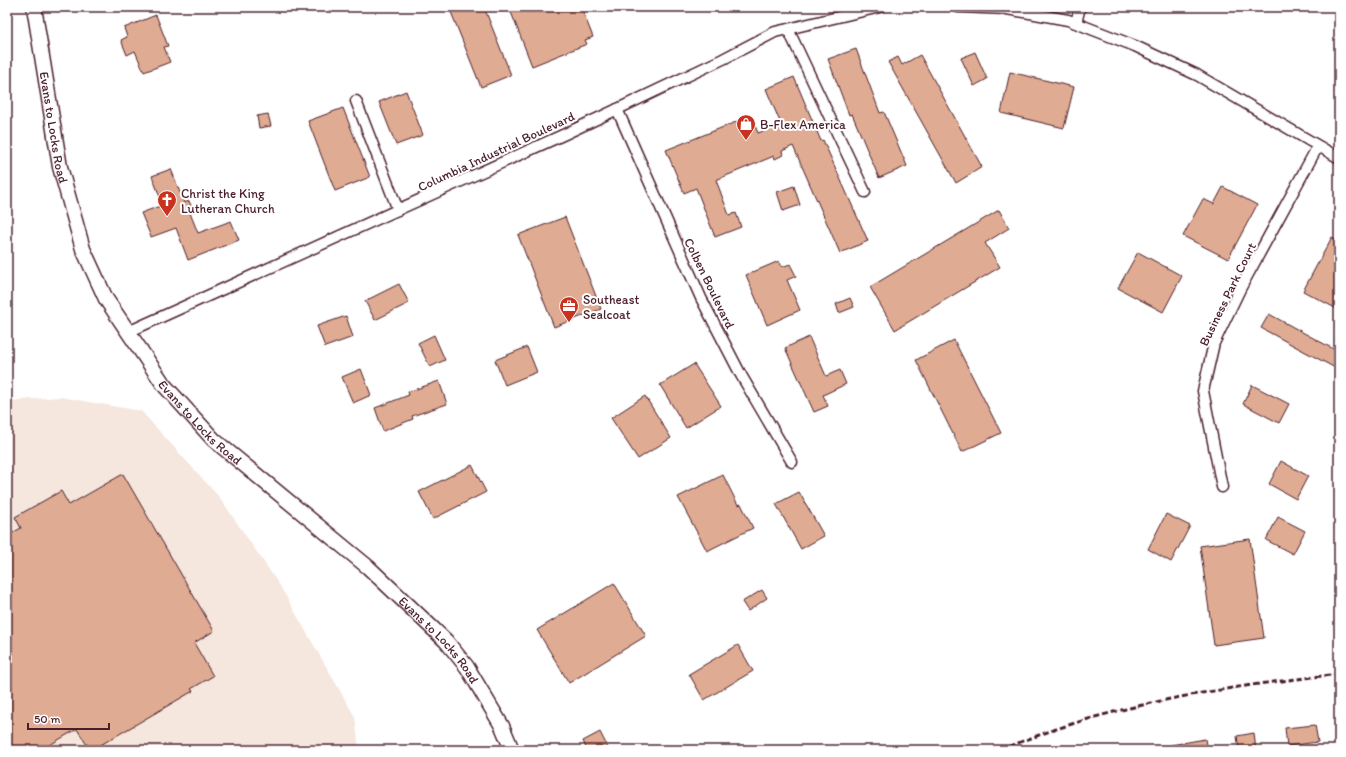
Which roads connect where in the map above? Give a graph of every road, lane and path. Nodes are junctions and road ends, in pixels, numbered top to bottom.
1 (34, 7) edge
2 (880, 7) edge
3 (958, 7) edge
4 (1080, 7) edge
5 (1076, 23) junction
6 (788, 29) junction
7 (356, 101) dead end
8 (617, 109) junction
9 (1318, 146) junction
10 (1339, 158) edge
11 (864, 192) dead end
12 (398, 210) junction
13 (128, 332) junction
14 (792, 462) dead end
15 (1222, 487) dead end
16 (512, 750) edge

1 - 13 street, Evans to Locks Road
2 - 6 street, Columbia Industrial Boulevard
3 - 5 street
4 - 5 street
5 - 9 street
6 - 8 street, Columbia Industrial Boulevard
6 - 11 street
7 - 12 street
8 - 12 street, Columbia Industrial Boulevard
8 - 14 street, Colben Boulevard
9 - 10 street
9 - 15 street, Business Park Court
12 - 13 street, Columbia Industrial Boulevard
13 - 16 street, Evans to Locks Road

